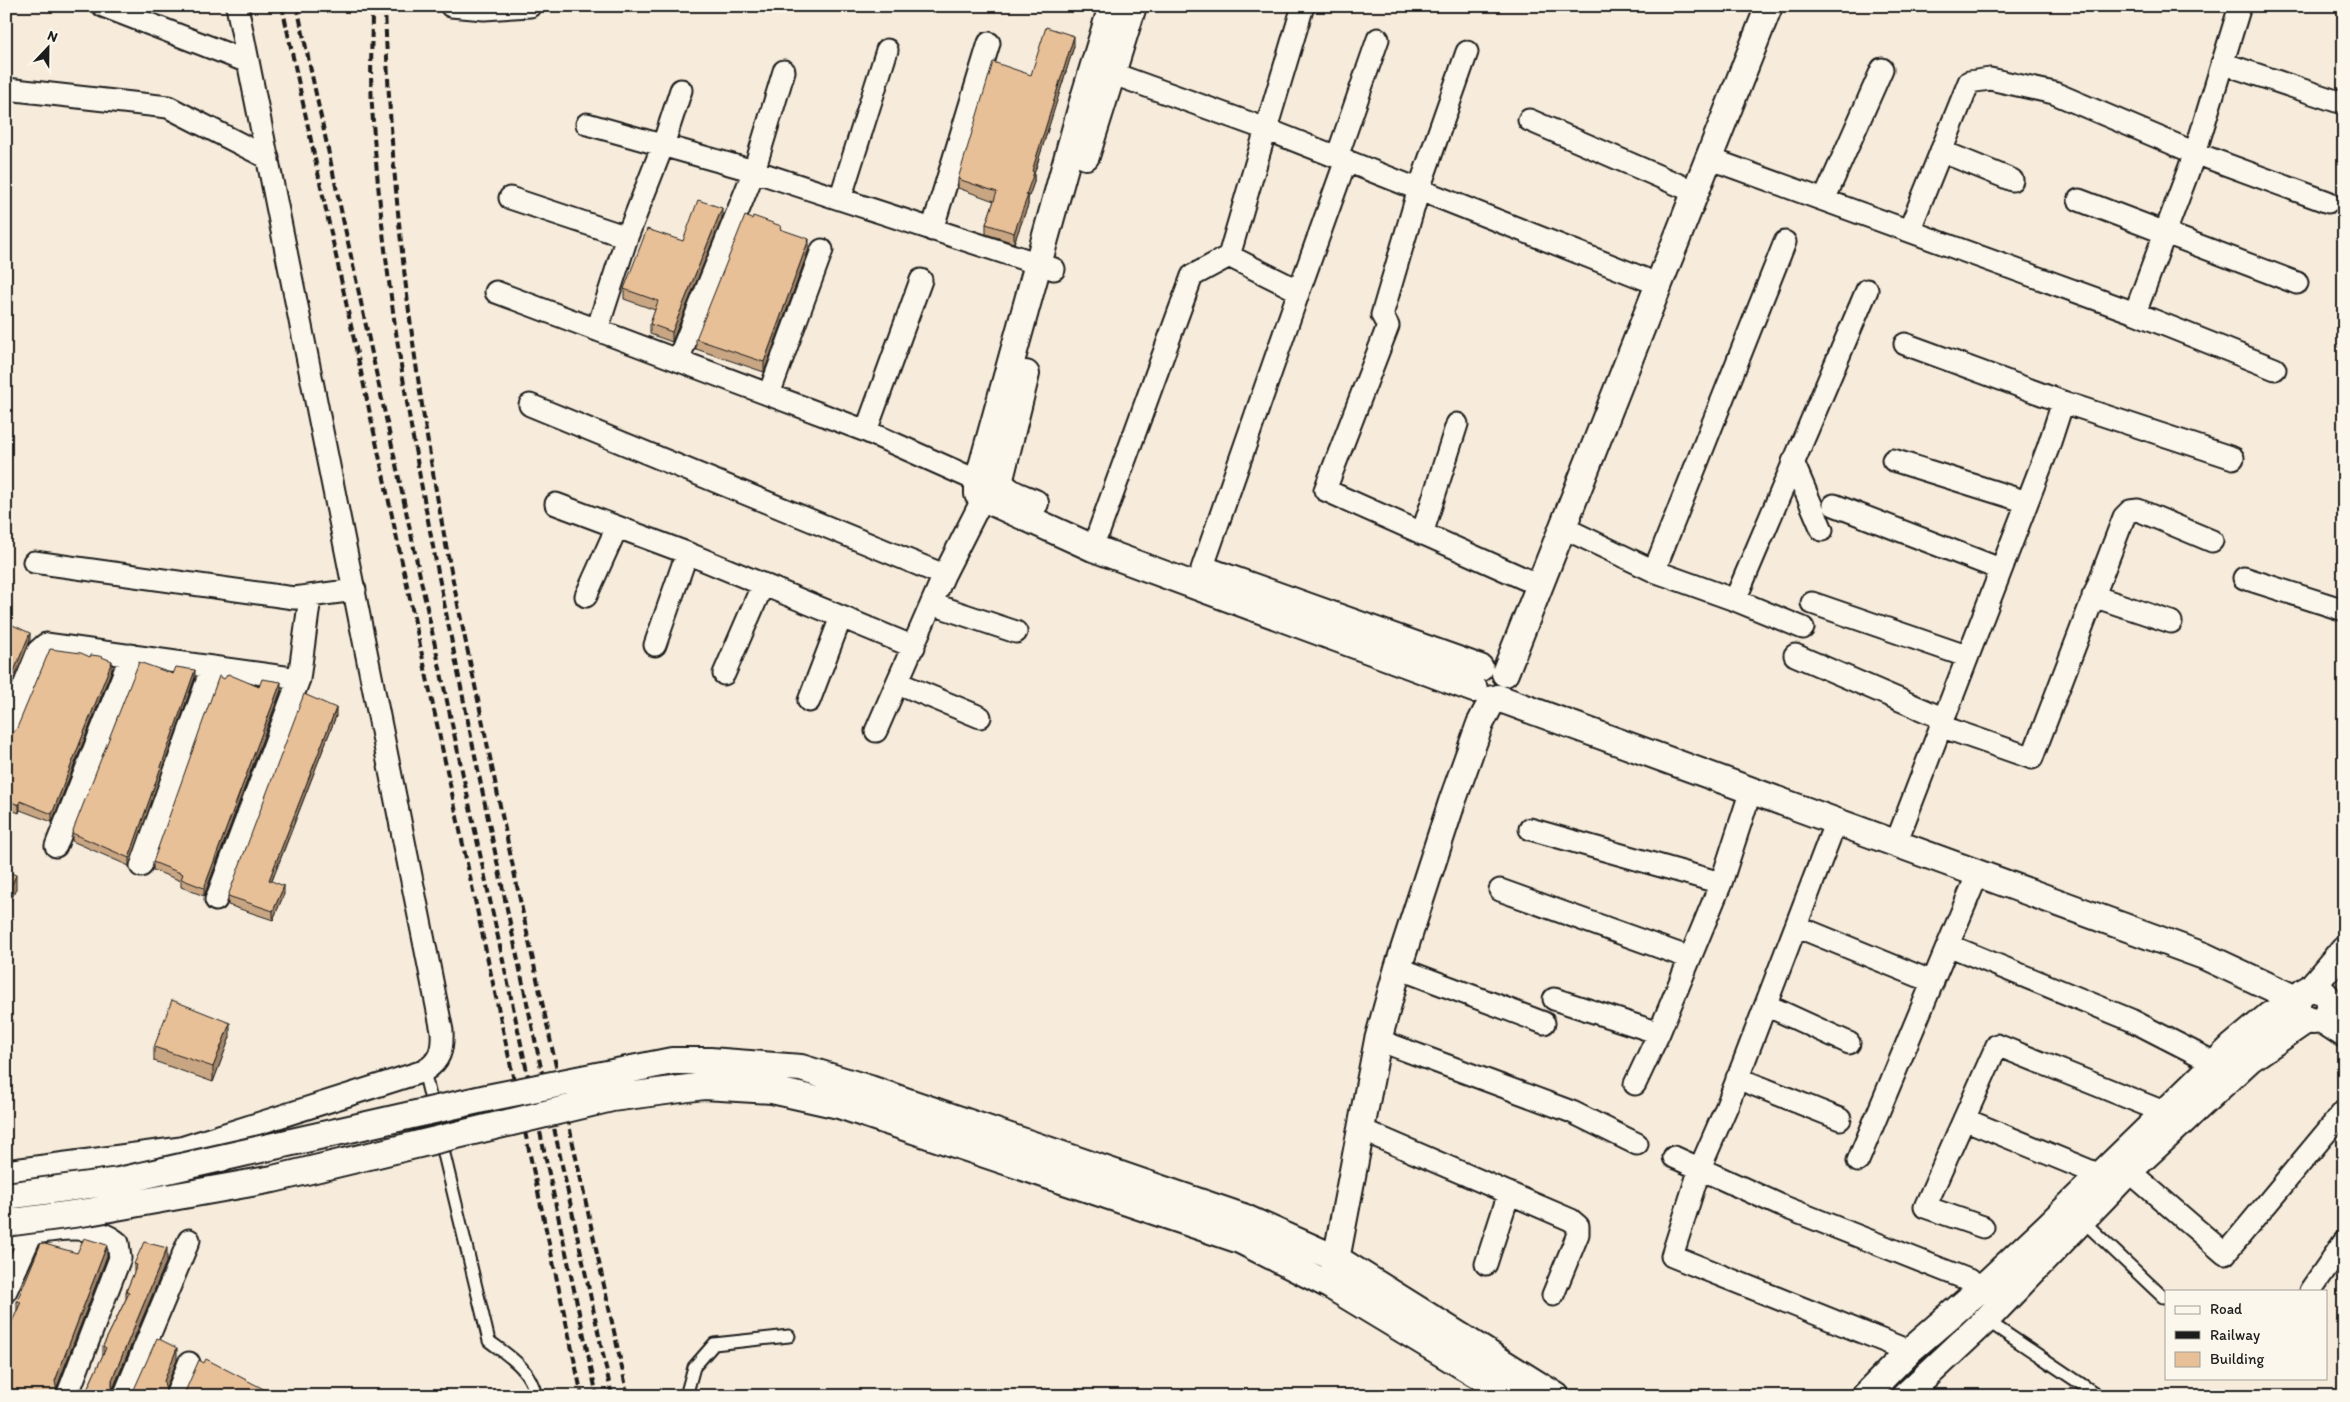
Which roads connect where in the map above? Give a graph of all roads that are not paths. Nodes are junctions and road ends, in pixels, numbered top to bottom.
1 (103, 6) edge
2 (237, 6) edge
3 (451, 6) edge
4 (530, 6) edge
5 (1112, 6) edge
6 (1133, 6) edge
7 (1304, 6) edge
8 (1754, 6) edge
9 (1769, 6) edge
10 (2240, 6) edge
11 (1378, 38) dead end
12 (989, 44) dead end
13 (887, 50) dead end
14 (1467, 52) dead end
15 (248, 62) junction
16 (2222, 64) junction
17 (1882, 69) dead end
18 (784, 71) dead end
19 (1111, 73) junction
20 (6, 89) edge
21 (681, 90) dead end
22 (2336, 101) dead end
23 (1529, 120) dead end
24 (587, 124) dead end
25 (1266, 129) junction
26 (663, 145) junction
27 (1941, 151) junction
28 (2195, 153) junction
29 (268, 158) junction
30 (1708, 158) junction
31 (1342, 159) junction
32 (754, 171) junction
33 (2012, 180) dead end
34 (1419, 189) junction
35 (1688, 189) junction
36 (510, 198) dead end
37 (840, 199) junction
38 (1824, 200) junction
39 (2079, 200) dead end
40 (2328, 202) dead end
41 (932, 230) junction
42 (1909, 231) junction
43 (2166, 234) junction
44 (627, 237) junction
45 (1784, 242) dead end
46 (822, 250) dead end
47 (1229, 256) junction
48 (1046, 267) junction
49 (1645, 279) junction
50 (922, 280) dead end
51 (2297, 283) dead end
52 (1867, 290) dead end
53 (1298, 291) junction
54 (496, 292) dead end
55 (2135, 313) junction
56 (597, 330) junction
57 (1905, 344) dead end
58 (678, 360) junction
59 (2275, 369) dead end
60 (769, 394) junction
61 (2062, 402) junction
62 (530, 405) dead end
63 (1457, 424) dead end
64 (866, 431) junction
65 (2232, 458) dead end
66 (1893, 460) dead end
67 (1793, 462) junction
68 (987, 486) junction
69 (2027, 502) junction
70 (556, 504) dead end
71 (1834, 505) dead end
72 (617, 527) junction
73 (1562, 527) junction
74 (1822, 530) dead end
75 (1099, 531) junction
76 (1422, 534) junction
77 (2212, 541) dead end
78 (687, 553) junction
79 (34, 562) dead end
80 (1202, 569) junction
81 (2000, 569) junction
82 (1654, 571) junction
83 (944, 575) junction
84 (2244, 578) dead end
85 (1525, 579) junction
86 (763, 584) junction
87 (354, 590) junction
88 (586, 596) dead end
89 (2094, 596) junction
90 (310, 597) junction
91 (1735, 600) junction
92 (1812, 603) dead end
93 (932, 604) junction
94 (2344, 610) edge
95 (841, 617) junction
96 (2172, 622) dead end
97 (1803, 628) dead end
98 (1016, 632) dead end
99 (655, 645) dead end
100 (914, 647) junction
101 (130, 655) junction
102 (1795, 655) dead end
103 (1966, 656) junction
104 (212, 667) junction
105 (724, 674) dead end
106 (299, 680) junction
107 (898, 683) junction
108 (1490, 684) junction
109 (809, 700) dead end
110 (980, 717) dead end
111 (1941, 722) junction
112 (6, 731) edge
113 (876, 731) dead end
114 (1751, 790) junction
115 (1836, 821) junction
116 (1530, 829) dead end
117 (1899, 836) junction
118 (56, 846) dead end
119 (141, 866) dead end
120 (1978, 873) junction
121 (1721, 883) junction
122 (1500, 890) dead end
123 (216, 900) dead end
124 (1796, 926) junction
125 (1948, 946) junction
126 (2344, 949) edge
127 (1690, 958) junction
128 (1398, 968) junction
129 (1933, 982) junction
130 (1554, 999) dead end
131 (2318, 1004) edge
132 (1766, 1005) junction
133 (1544, 1023) dead end
134 (1659, 1033) junction
135 (2344, 1037) edge
136 (1378, 1040) junction
137 (1849, 1043) dead end
138 (2215, 1063) junction
139 (424, 1071) junction
140 (1738, 1078) junction
141 (1636, 1084) dead end
142 (2344, 1111) edge
143 (2164, 1112) junction
144 (1840, 1119) dead end
145 (1964, 1119) junction
146 (1360, 1129) junction
147 (1637, 1144) dead end
148 (1674, 1157) dead end
149 (1858, 1160) dead end
150 (1700, 1168) junction
151 (2129, 1171) junction
152 (6, 1172) edge
153 (2100, 1175) junction
154 (1509, 1193) junction
155 (6, 1196) edge
156 (2083, 1221) junction
157 (6, 1223) edge
158 (1983, 1227) dead end
159 (1242, 1228) junction
160 (30, 1234) junction
161 (6, 1238) edge
162 (189, 1240) dead end
163 (2344, 1242) edge
164 (1337, 1259) junction
165 (1486, 1264) dead end
166 (1331, 1286) junction
167 (2311, 1290) edge
168 (6, 1291) edge
169 (1994, 1293) junction
170 (1554, 1295) dead end
171 (2164, 1297) dead end
172 (1986, 1320) junction
173 (790, 1336) dead end
174 (1909, 1351) junction
175 (190, 1363) dead end
176 (67, 1396) edge
177 (124, 1396) edge
178 (176, 1396) edge
179 (536, 1396) edge
180 (686, 1396) edge
181 (1513, 1396) edge
182 (1556, 1396) edge
183 (1865, 1396) edge
184 (1905, 1396) edge
185 (2099, 1396) edge

1 - 15 street
2 - 15 street
3 - 4 street
5 - 48 street
6 - 19 street
7 - 25 street
8 - 35 street
9 - 30 street
10 - 16 street
11 - 31 street
12 - 41 street
13 - 37 street
14 - 34 street
15 - 29 street
16 - 22 street
16 - 28 street
17 - 38 street
18 - 32 street
19 - 25 street
19 - 48 street
20 - 29 street
21 - 26 street
23 - 35 street
24 - 26 street
25 - 31 street
25 - 47 street
26 - 32 street
26 - 44 street
27 - 28 street
27 - 33 street
27 - 42 street
28 - 40 street
28 - 43 street
29 - 87 street
30 - 35 street
30 - 38 street
31 - 34 street
31 - 53 street
32 - 37 street
32 - 58 street
34 - 49 street
34 - 76 street
35 - 49 street
35 - 73 street
36 - 44 street
37 - 41 street
38 - 42 street
39 - 43 street
41 - 48 street
42 - 55 street
43 - 51 street
43 - 55 street
44 - 56 street
45 - 82 street
46 - 60 street
47 - 53 street
47 - 75 street
48 - 68 street
49 - 85 street
50 - 64 street
52 - 67 street
53 - 80 street
54 - 56 street
55 - 59 street
56 - 58 street
57 - 61 street
58 - 60 street
60 - 64 street
61 - 65 street
61 - 69 street
62 - 83 street
63 - 76 street
64 - 68 street
66 - 69 street
67 - 74 street
67 - 91 street
68 - 75 street
68 - 83 street
68 - 108 street
69 - 81 street
70 - 72 street
71 - 81 street
72 - 78 street
72 - 88 street
73 - 82 street
73 - 108 street
75 - 80 street
76 - 85 street
77 - 89 street
78 - 86 street
78 - 99 street
79 - 90 street
80 - 108 street
81 - 103 street
82 - 91 street
83 - 93 street
84 - 94 street
85 - 108 street
86 - 95 street
86 - 105 street
87 - 90 street
87 - 139 street
89 - 96 street
89 - 111 street
90 - 106 street
91 - 97 street
92 - 103 street
93 - 98 street
93 - 100 street
95 - 100 street
95 - 109 street
100 - 107 street
101 - 104 street
101 - 112 street
101 - 118 street
102 - 111 street
103 - 111 street
104 - 106 street
104 - 119 street
106 - 123 street
107 - 110 street
107 - 113 street
108 - 114 street
108 - 117 street
108 - 128 street
111 - 117 street
114 - 115 street
114 - 121 street
115 - 117 street
115 - 124 street
116 - 121 street
117 - 120 street
117 - 131 street
120 - 125 street
120 - 131 street
121 - 127 street
122 - 127 street
124 - 129 street
124 - 132 street
125 - 129 street
125 - 138 street
126 - 131 street
127 - 134 street
128 - 133 street
128 - 136 street
129 - 149 street
130 - 134 street
131 - 135 street
131 - 138 street
131 - 151 street
132 - 137 street
132 - 140 street
134 - 141 street
136 - 146 street
136 - 147 street
138 - 143 street
139 - 152 street
139 - 179 lane
140 - 144 street
140 - 150 street
142 - 151 street
143 - 145 street
143 - 153 street
145 - 153 street
145 - 158 street
146 - 154 street
146 - 164 street
148 - 150 street
150 - 169 street
150 - 174 street
151 - 156 street
153 - 169 street
154 - 165 street
154 - 170 street
155 - 159 street, bridge
156 - 169 street
156 - 171 lane
157 - 159 street, bridge
159 - 164 street
159 - 166 street
160 - 161 street
160 - 168 street
160 - 176 street
162 - 177 street
163 - 167 street
164 - 166 street
164 - 182 street
166 - 181 street
169 - 172 street
169 - 174 street
172 - 184 street
172 - 185 lane
173 - 180 lane
174 - 183 street
175 - 178 street

